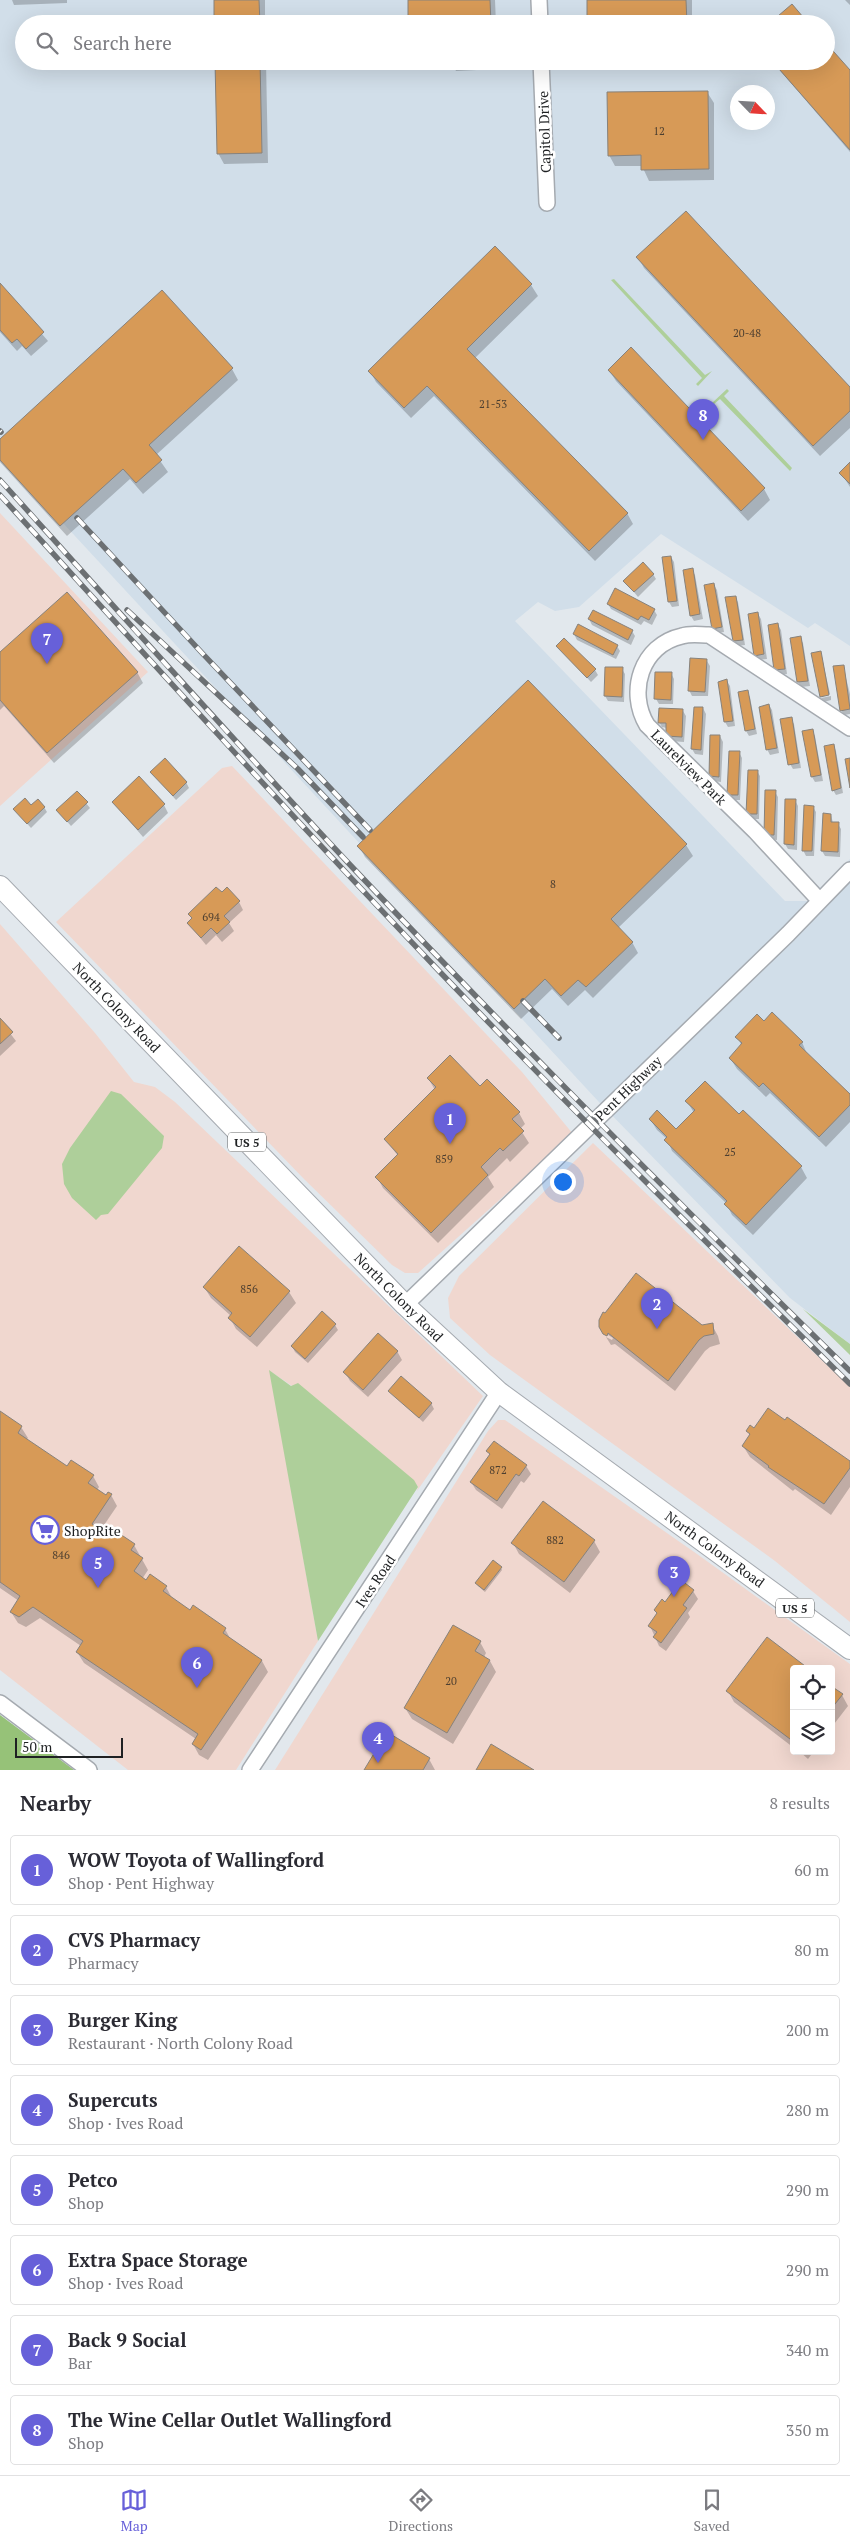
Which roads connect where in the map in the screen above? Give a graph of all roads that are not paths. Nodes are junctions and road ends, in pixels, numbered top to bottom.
1 (539, 0) edge
2 (540, 15) edge
3 (541, 70) edge
4 (547, 203) dead end
5 (850, 728) edge
6 (850, 870) edge
7 (0, 886) edge
8 (820, 901) junction
9 (405, 1305) junction
10 (499, 1392) junction
11 (850, 1649) edge
12 (0, 1703) edge
13 (89, 1770) edge
14 (250, 1770) edge

1 - 2 street
3 - 4 street, Capitol Drive
5 - 8 street, Laurelview Park
6 - 8 street, Pent Highway
7 - 9 main road, North Colony Road / US 5
8 - 9 street, Pent Highway
9 - 10 main road, North Colony Road / US 5
10 - 11 main road, North Colony Road / US 5
10 - 14 street, Ives Road
12 - 13 street

